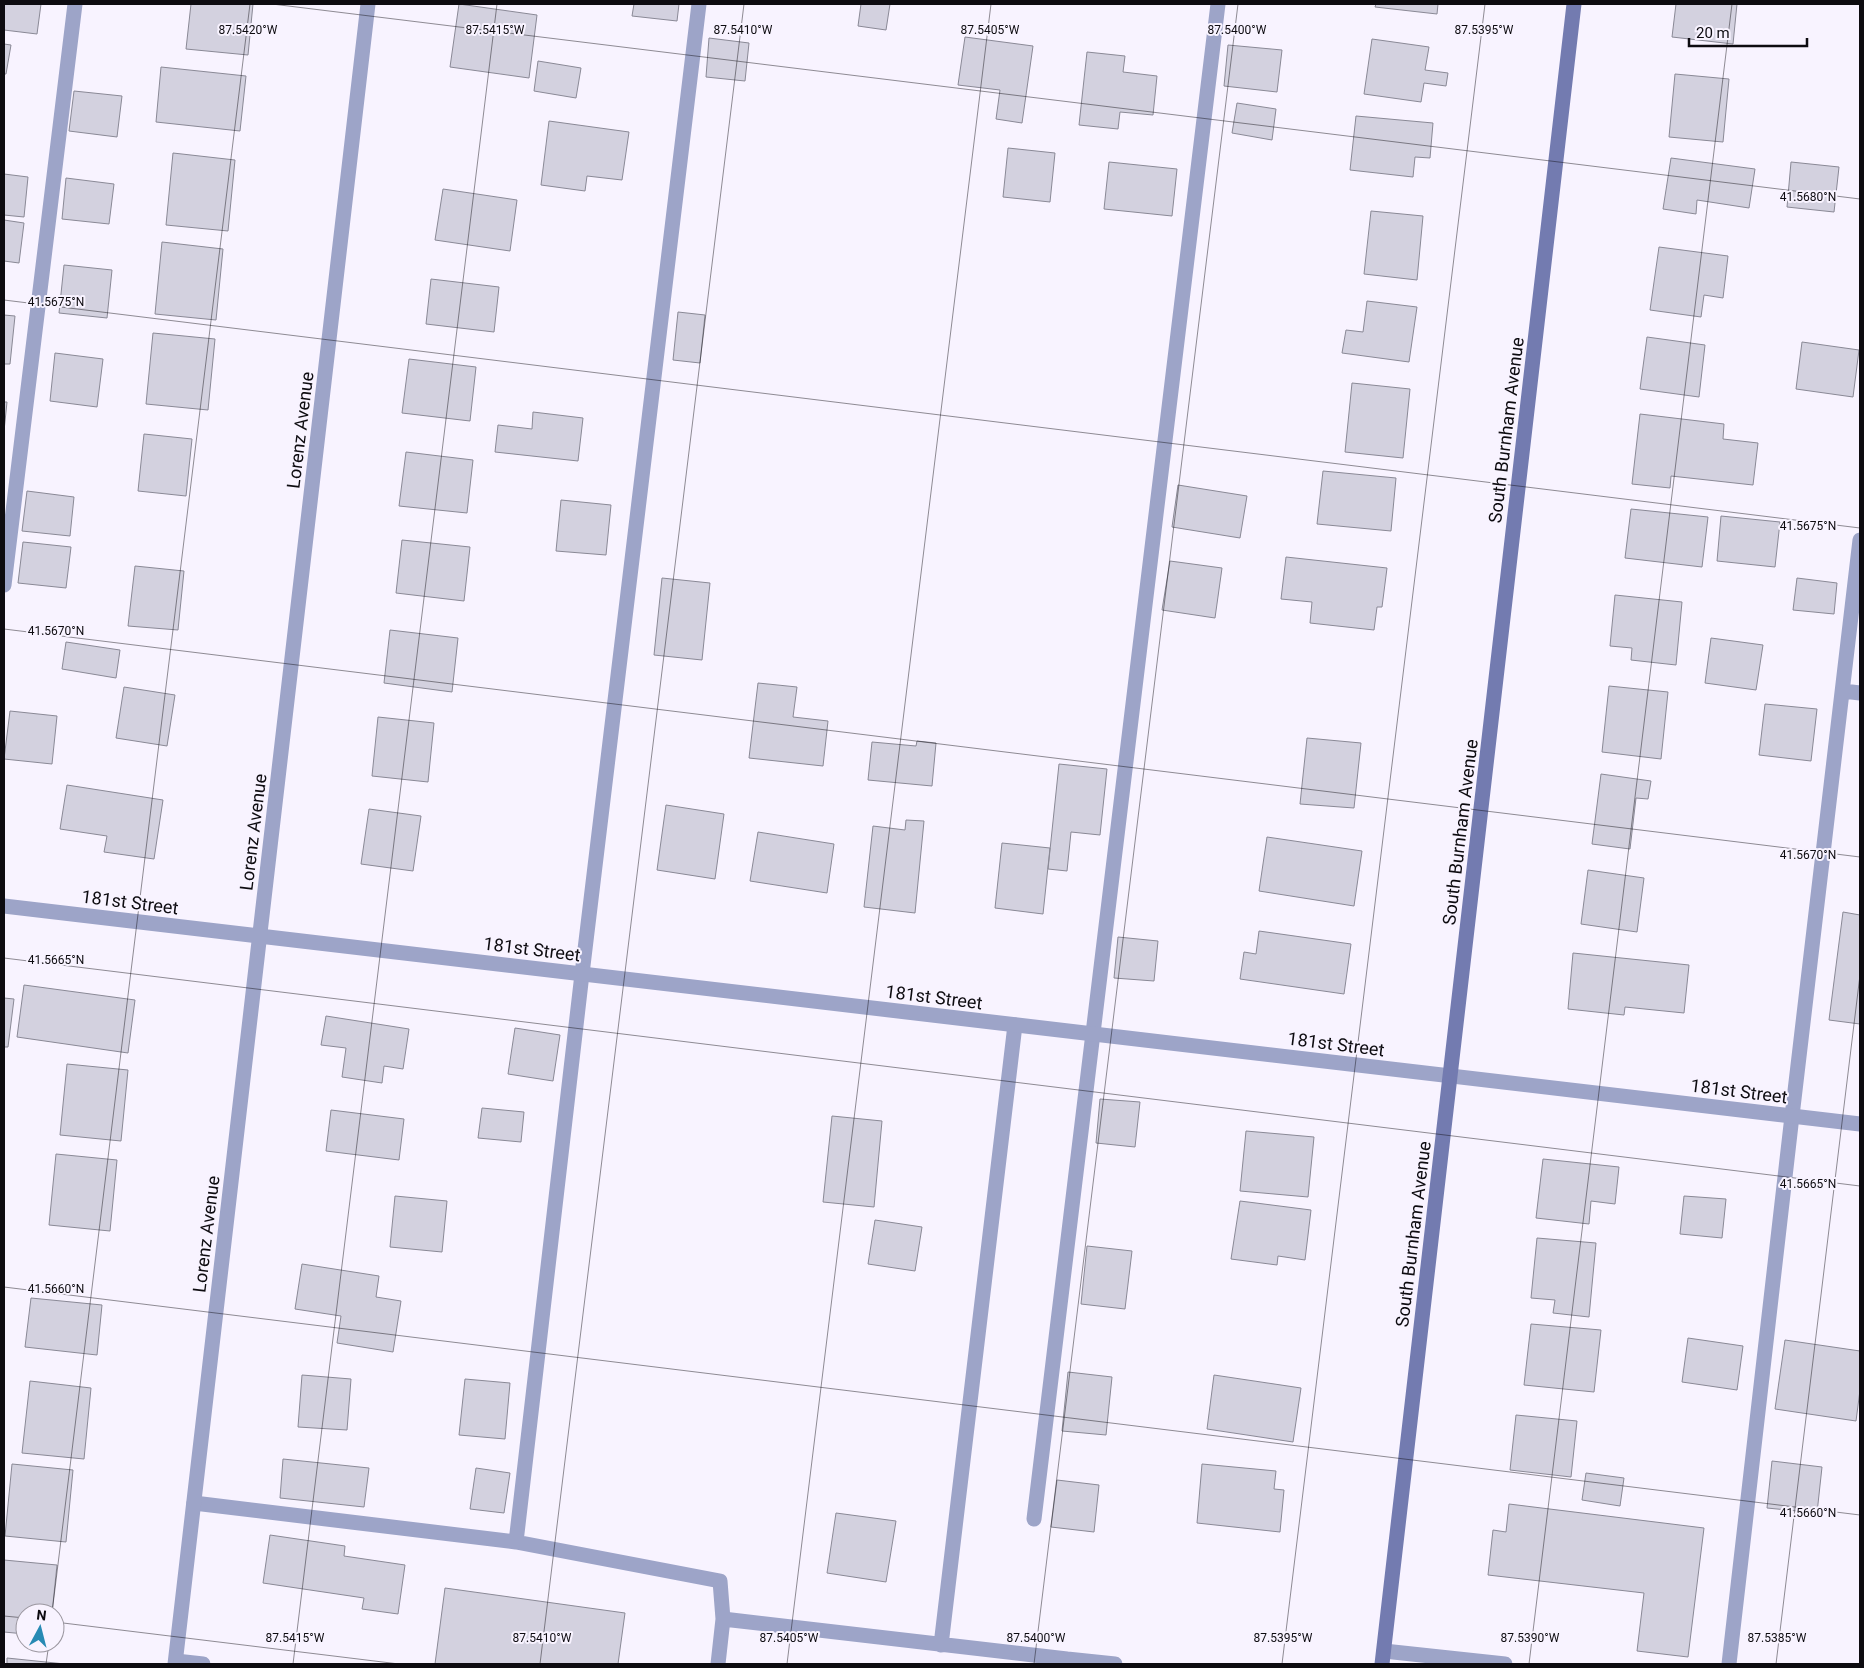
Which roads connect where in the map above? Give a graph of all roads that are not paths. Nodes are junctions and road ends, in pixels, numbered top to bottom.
1 (75, 4) edge
2 (368, 4) edge
3 (699, 4) edge
4 (1218, 4) edge
5 (1574, 4) edge
6 (1860, 540) edge
7 (4, 585) edge
8 (1843, 691) junction
9 (1860, 693) edge
10 (4, 906) edge
11 (260, 936) junction
12 (582, 974) junction
13 (1015, 1025) junction
14 (1094, 1034) junction
15 (1450, 1076) junction
16 (1792, 1116) junction
17 (1860, 1124) edge
18 (194, 1503) junction
19 (1034, 1519) dead end
20 (516, 1542) junction
21 (723, 1619) junction
22 (940, 1644) junction
23 (1383, 1658) edge
24 (175, 1662) edge
25 (1066, 1662) edge
26 (203, 1664) edge
27 (718, 1664) edge
28 (1115, 1664) edge
29 (1505, 1664) edge
30 (1730, 1664) edge

1 - 7 street
2 - 11 street, Lorenz Avenue
3 - 12 street
4 - 14 street
5 - 15 main road, South Burnham Avenue
6 - 8 street
8 - 9 street
8 - 16 street
10 - 11 street, 181st Street
11 - 12 street, 181st Street
11 - 18 street, Lorenz Avenue
12 - 13 street, 181st Street
12 - 20 street
13 - 14 street, 181st Street
13 - 22 street
14 - 15 street, 181st Street
14 - 19 street
15 - 16 street, 181st Street
15 - 23 main road, South Burnham Avenue
16 - 17 street, 181st Street
16 - 30 street
18 - 20 street
18 - 24 street, Lorenz Avenue
20 - 21 street
21 - 22 street
21 - 27 street
22 - 25 street
23 - 29 street
24 - 26 street
25 - 28 street

